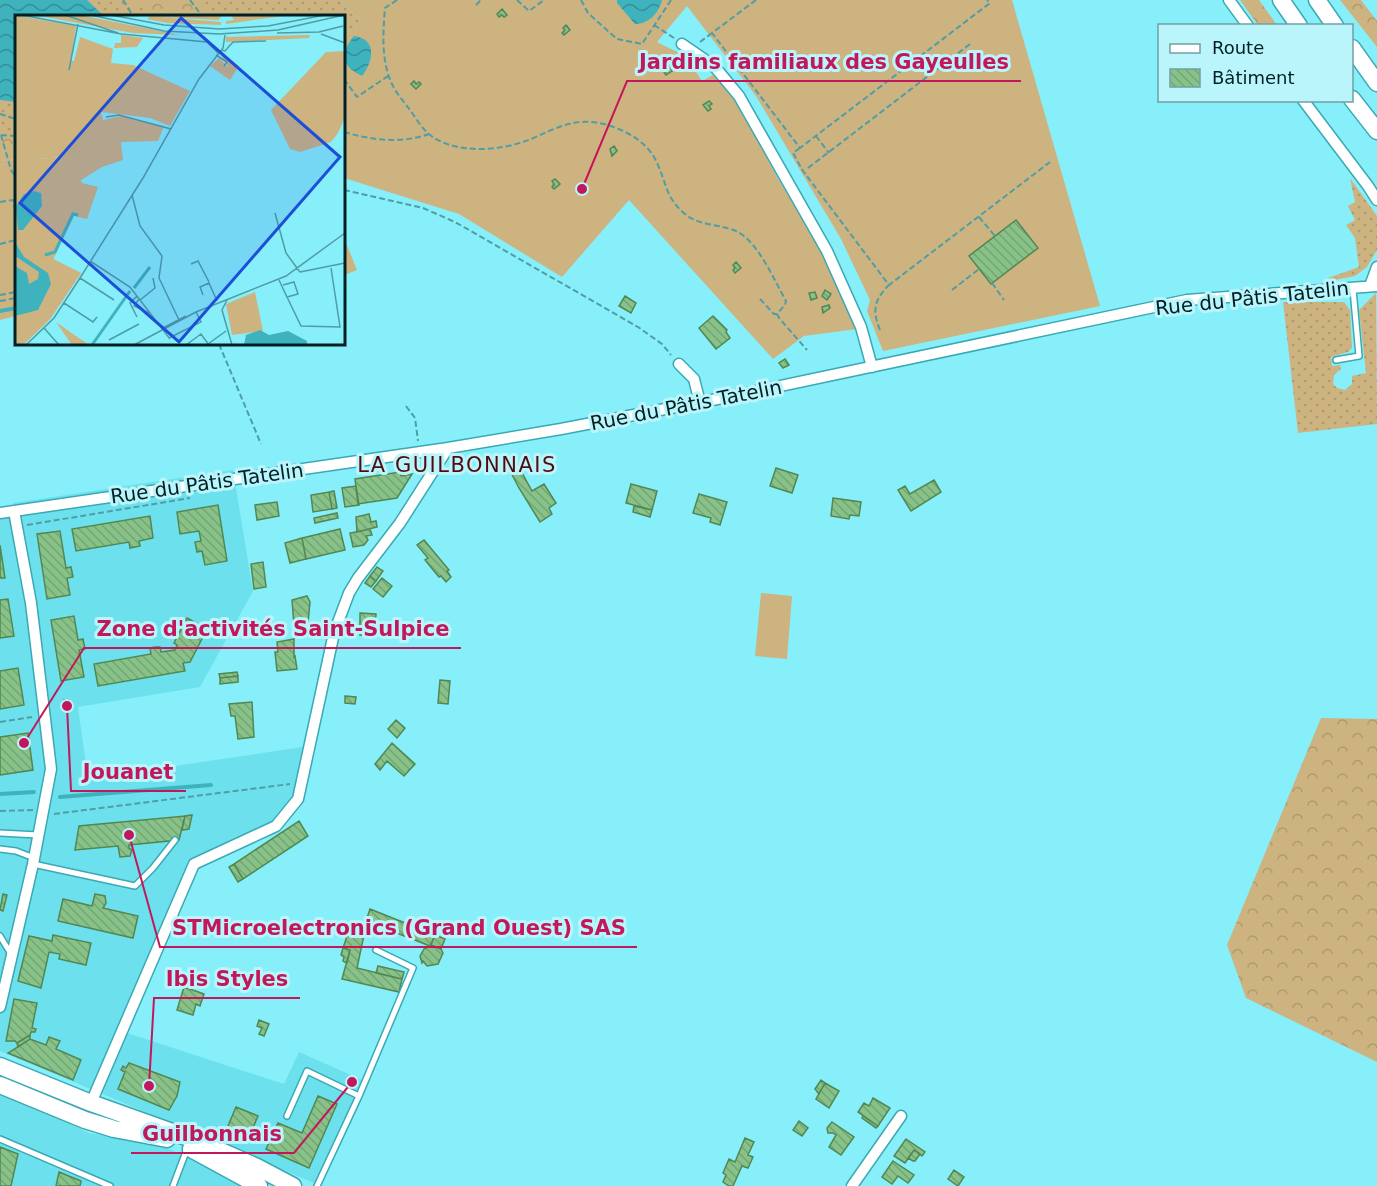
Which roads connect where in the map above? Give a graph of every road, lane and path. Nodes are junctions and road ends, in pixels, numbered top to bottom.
1 (123, 0) edge
2 (190, 0) edge
3 (397, 0) edge
4 (481, 0) edge
5 (517, 0) edge
6 (544, 0) edge
7 (581, 0) edge
8 (671, 0) edge
9 (756, 0) edge
10 (987, 0) edge
11 (1229, 0) edge
12 (1281, 0) edge
13 (1317, 0) edge
14 (476, 5) dead end
15 (132, 15) edge
16 (201, 15) edge
17 (1247, 24) edge
18 (1298, 24) edge
19 (1334, 24) edge
20 (654, 25) junction
21 (712, 33) junction
22 (970, 44) dead end
23 (687, 46) junction
24 (1353, 49) edge
25 (388, 75) junction
26 (345, 80) edge
27 (1377, 83) edge
28 (1353, 100) edge
29 (1305, 102) edge
30 (0, 114) edge
31 (15, 119) edge
32 (1377, 131) edge
33 (345, 132) edge
34 (429, 134) junction
35 (0, 135) edge
36 (15, 136) edge
37 (816, 136) junction
38 (800, 148) junction
39 (6, 153) junction
40 (829, 153) junction
41 (0, 154) edge
42 (1050, 162) dead end
43 (808, 168) dead end
44 (15, 176) edge
45 (345, 190) edge
46 (1377, 200) edge
47 (0, 202) edge
48 (15, 211) edge
49 (979, 217) junction
50 (995, 236) dead end
51 (15, 240) edge
52 (0, 244) edge
53 (1377, 267) edge
54 (979, 269) dead end
55 (992, 283) dead end
56 (889, 285) junction
57 (1373, 286) edge
58 (1353, 287) junction
59 (952, 290) dead end
60 (15, 292) edge
61 (0, 295) edge
62 (15, 298) edge
63 (760, 299) dead end
64 (1004, 300) dead end
65 (0, 301) edge
66 (777, 314) junction
67 (880, 330) dead end
68 (219, 345) edge
69 (807, 350) dead end
70 (1336, 360) dead end
71 (679, 364) joint
72 (872, 367) junction
73 (700, 403) junction
74 (406, 406) dead end
75 (261, 444) dead end
76 (448, 448) junction
77 (418, 452) junction
78 (194, 498) dead end
79 (14, 511) junction
80 (0, 513) edge
81 (17, 526) junction
82 (44, 716) junction
83 (0, 722) edge
84 (302, 782) junction
85 (0, 811) edge
86 (43, 816) junction
87 (0, 833) edge
88 (38, 835) junction
89 (175, 840) dead end
90 (0, 849) edge
91 (33, 861) junction
92 (0, 936) edge
93 (376, 950) dead end
94 (11, 954) junction
95 (0, 1007) edge
96 (0, 1066) edge
97 (0, 1085) edge
98 (359, 1096) junction
99 (91, 1103) junction
100 (287, 1116) dead end
101 (901, 1116) dead end
102 (0, 1139) edge
103 (188, 1147) junction
104 (110, 1186) edge
105 (173, 1186) edge
106 (259, 1186) edge
107 (293, 1186) edge
108 (317, 1186) edge
109 (852, 1186) edge

1 - 15 path
2 - 16 path
3 - 25 path
4 - 14 path
5 - 6 path
7 - 20 path
8 - 20 path
9 - 21 path
10 - 37 path
11 - 17 street
12 - 18 main road
13 - 19 main road
20 - 23 path
21 - 23 path
21 - 38 path
22 - 40 path
23 - 72 street
24 - 27 main road
25 - 26 path
25 - 34 path
28 - 32 main road
29 - 46 street
30 - 31 path
33 - 34 path
34 - 66 path
35 - 36 path
35 - 39 path
37 - 38 path
37 - 40 path
38 - 56 path
39 - 41 path
39 - 44 path
40 - 43 path
42 - 49 path
45 - 71 path
47 - 48 path
49 - 50 path
49 - 56 path
51 - 52 path
53 - 57 street
54 - 59 path
55 - 64 path
56 - 67 path
57 - 58 street, Rue du Pâtis Tatelin
58 - 70 lane
58 - 72 street, Rue du Pâtis Tatelin
60 - 61 path
62 - 65 path
63 - 66 path
66 - 69 path
68 - 75 path
71 - 73 street
72 - 73 street, Rue du Pâtis Tatelin
73 - 76 street, Rue du Pâtis Tatelin
74 - 77 path
76 - 77 street, Rue du Pâtis Tatelin
76 - 84 street
77 - 79 street, Rue du Pâtis Tatelin
78 - 81 path
79 - 80 street, Rue du Pâtis Tatelin
79 - 81 street
81 - 82 street
82 - 83 path
82 - 86 street
84 - 86 path
84 - 99 street
85 - 86 path
86 - 88 street
87 - 88 lane
88 - 91 street
89 - 91 lane
90 - 91 lane
91 - 94 street
92 - 94 lane
93 - 98 lane
94 - 95 street
96 - 99 main road
97 - 103 main road
98 - 100 lane
98 - 108 lane
99 - 107 main road
101 - 109 street
102 - 104 lane
103 - 105 lane
103 - 106 main road

